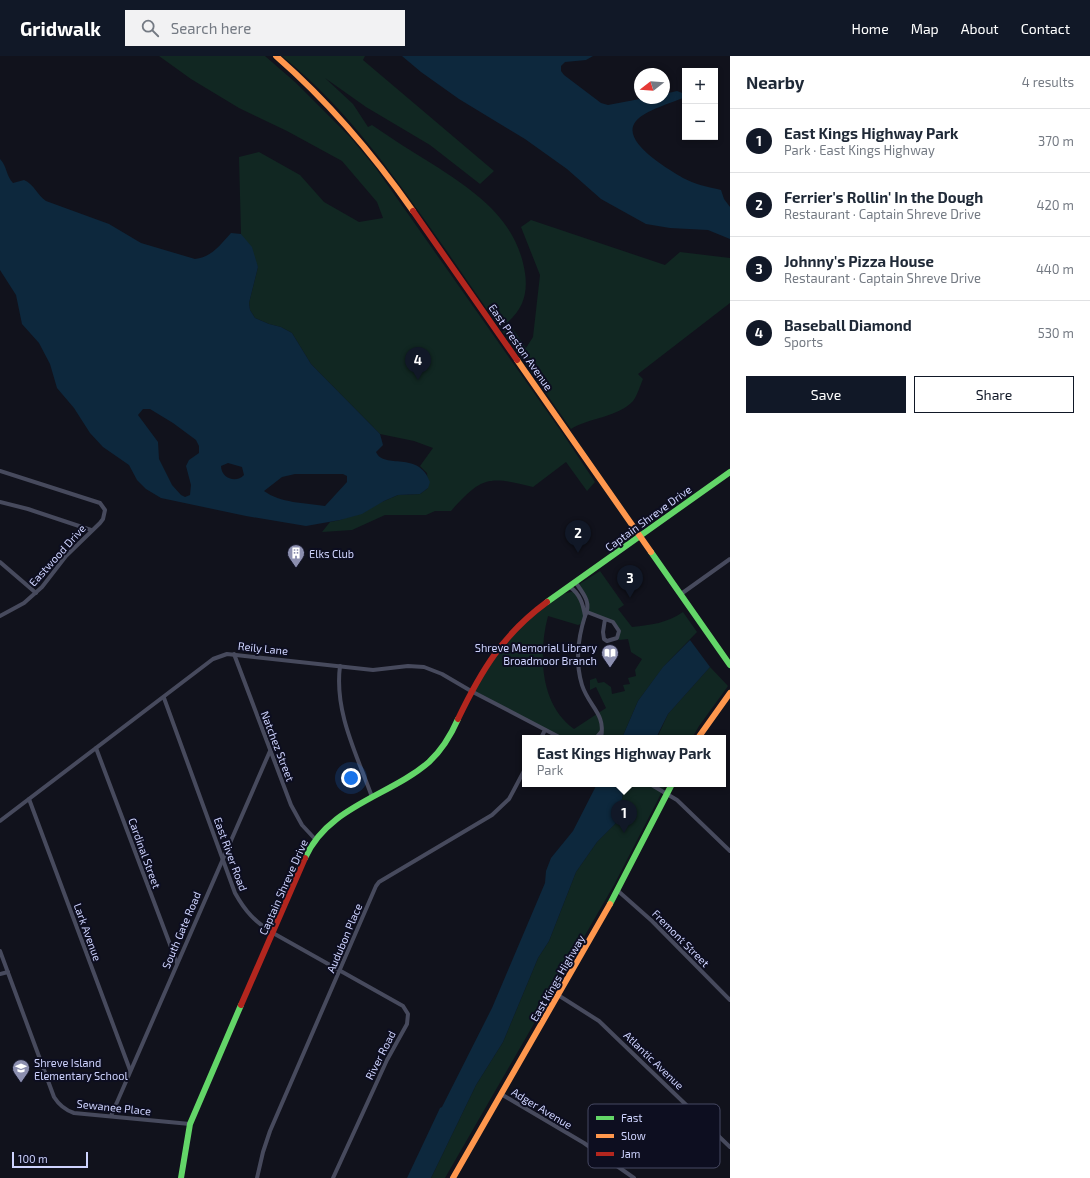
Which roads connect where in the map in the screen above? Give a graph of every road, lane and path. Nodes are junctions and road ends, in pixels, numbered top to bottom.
1 (276, 56) edge
2 (0, 471) edge
3 (730, 472) edge
4 (0, 502) edge
5 (91, 530) junction
6 (640, 536) junction
7 (730, 559) edge
8 (0, 562) edge
9 (576, 583) junction
10 (570, 587) junction
11 (36, 593) junction
12 (681, 594) junction
13 (586, 614) junction
14 (0, 616) edge
15 (605, 619) junction
16 (234, 654) junction
17 (730, 665) edge
18 (340, 666) junction
19 (471, 691) junction
20 (730, 694) edge
21 (164, 698) junction
22 (545, 730) junction
23 (600, 732) joint
24 (542, 735) edge
25 (555, 735) edge
26 (598, 735) edge
27 (700, 735) edge
28 (96, 748) junction
29 (270, 752) junction
30 (522, 774) edge
31 (656, 787) edge
32 (671, 787) edge
33 (668, 793) junction
34 (372, 797) junction
35 (29, 799) junction
36 (0, 821) edge
37 (316, 839) junction
38 (730, 851) edge
39 (223, 856) junction
40 (617, 890) junction
41 (273, 933) junction
42 (0, 951) edge
43 (177, 963) junction
44 (340, 970) junction
45 (8, 972) junction
46 (0, 974) edge
47 (558, 995) junction
48 (730, 1000) edge
49 (131, 1070) junction
50 (501, 1094) junction
51 (685, 1104) edge
52 (111, 1116) junction
53 (190, 1124) junction
54 (720, 1137) edge
55 (588, 1146) edge
56 (730, 1147) edge
57 (620, 1168) edge
58 (181, 1178) edge
59 (258, 1178) edge
60 (333, 1178) edge
61 (453, 1178) edge
62 (634, 1178) edge

1 - 6 street, East Preston Avenue
2 - 5 street, Eastwood Drive
3 - 6 street, Captain Shreve Drive
4 - 5 street
5 - 11 street, Eastwood Drive
6 - 9 street, Captain Shreve Drive
6 - 12 street, East Preston Avenue
7 - 12 street
8 - 11 street
9 - 10 street, Captain Shreve Drive
9 - 13 street
10 - 13 street
10 - 19 street, Captain Shreve Drive
11 - 14 street, Eastwood Drive
12 - 17 street, East Preston Avenue
13 - 15 street
13 - 23 street
15 - 15 street
16 - 18 street, Reily Lane
16 - 21 street, Reily Lane
16 - 29 street, Natchez Street
18 - 19 street, Reily Lane
18 - 34 street
19 - 22 street, Reily Lane
19 - 34 street, Captain Shreve Drive
20 - 27 street
21 - 28 street, Reily Lane
21 - 39 street, East River Road
22 - 24 street
22 - 25 street, Reily Lane
23 - 26 street
28 - 35 street, Reily Lane
28 - 43 street, Cardinal Street
29 - 37 street, Natchez Street
29 - 39 street, South Gate Road
30 - 44 street, Audubon Place
31 - 33 street
32 - 33 street, East Kings Highway
33 - 38 street
33 - 40 street, East Kings Highway
34 - 37 street, Captain Shreve Drive
35 - 36 street, Reily Lane
35 - 49 street, Lark Avenue
37 - 41 street, Captain Shreve Drive
39 - 41 street, East River Road
39 - 43 street, South Gate Road
40 - 47 street, East Kings Highway
40 - 48 street, Fremont Street
41 - 44 street, East River Road
41 - 53 street, Captain Shreve Drive
42 - 45 street, Sewanee Place
43 - 49 street, South Gate Road
44 - 59 street, Audubon Place
44 - 60 street, River Road
45 - 46 street
45 - 52 street, Sewanee Place
47 - 50 street, East Kings Highway
47 - 51 street, Atlantic Avenue
49 - 52 street, South Gate Road
50 - 55 street, Adger Avenue
50 - 61 street, East Kings Highway
52 - 53 street, Sewanee Place
53 - 58 street, Captain Shreve Drive
54 - 56 street, Atlantic Avenue
57 - 62 street, Adger Avenue

